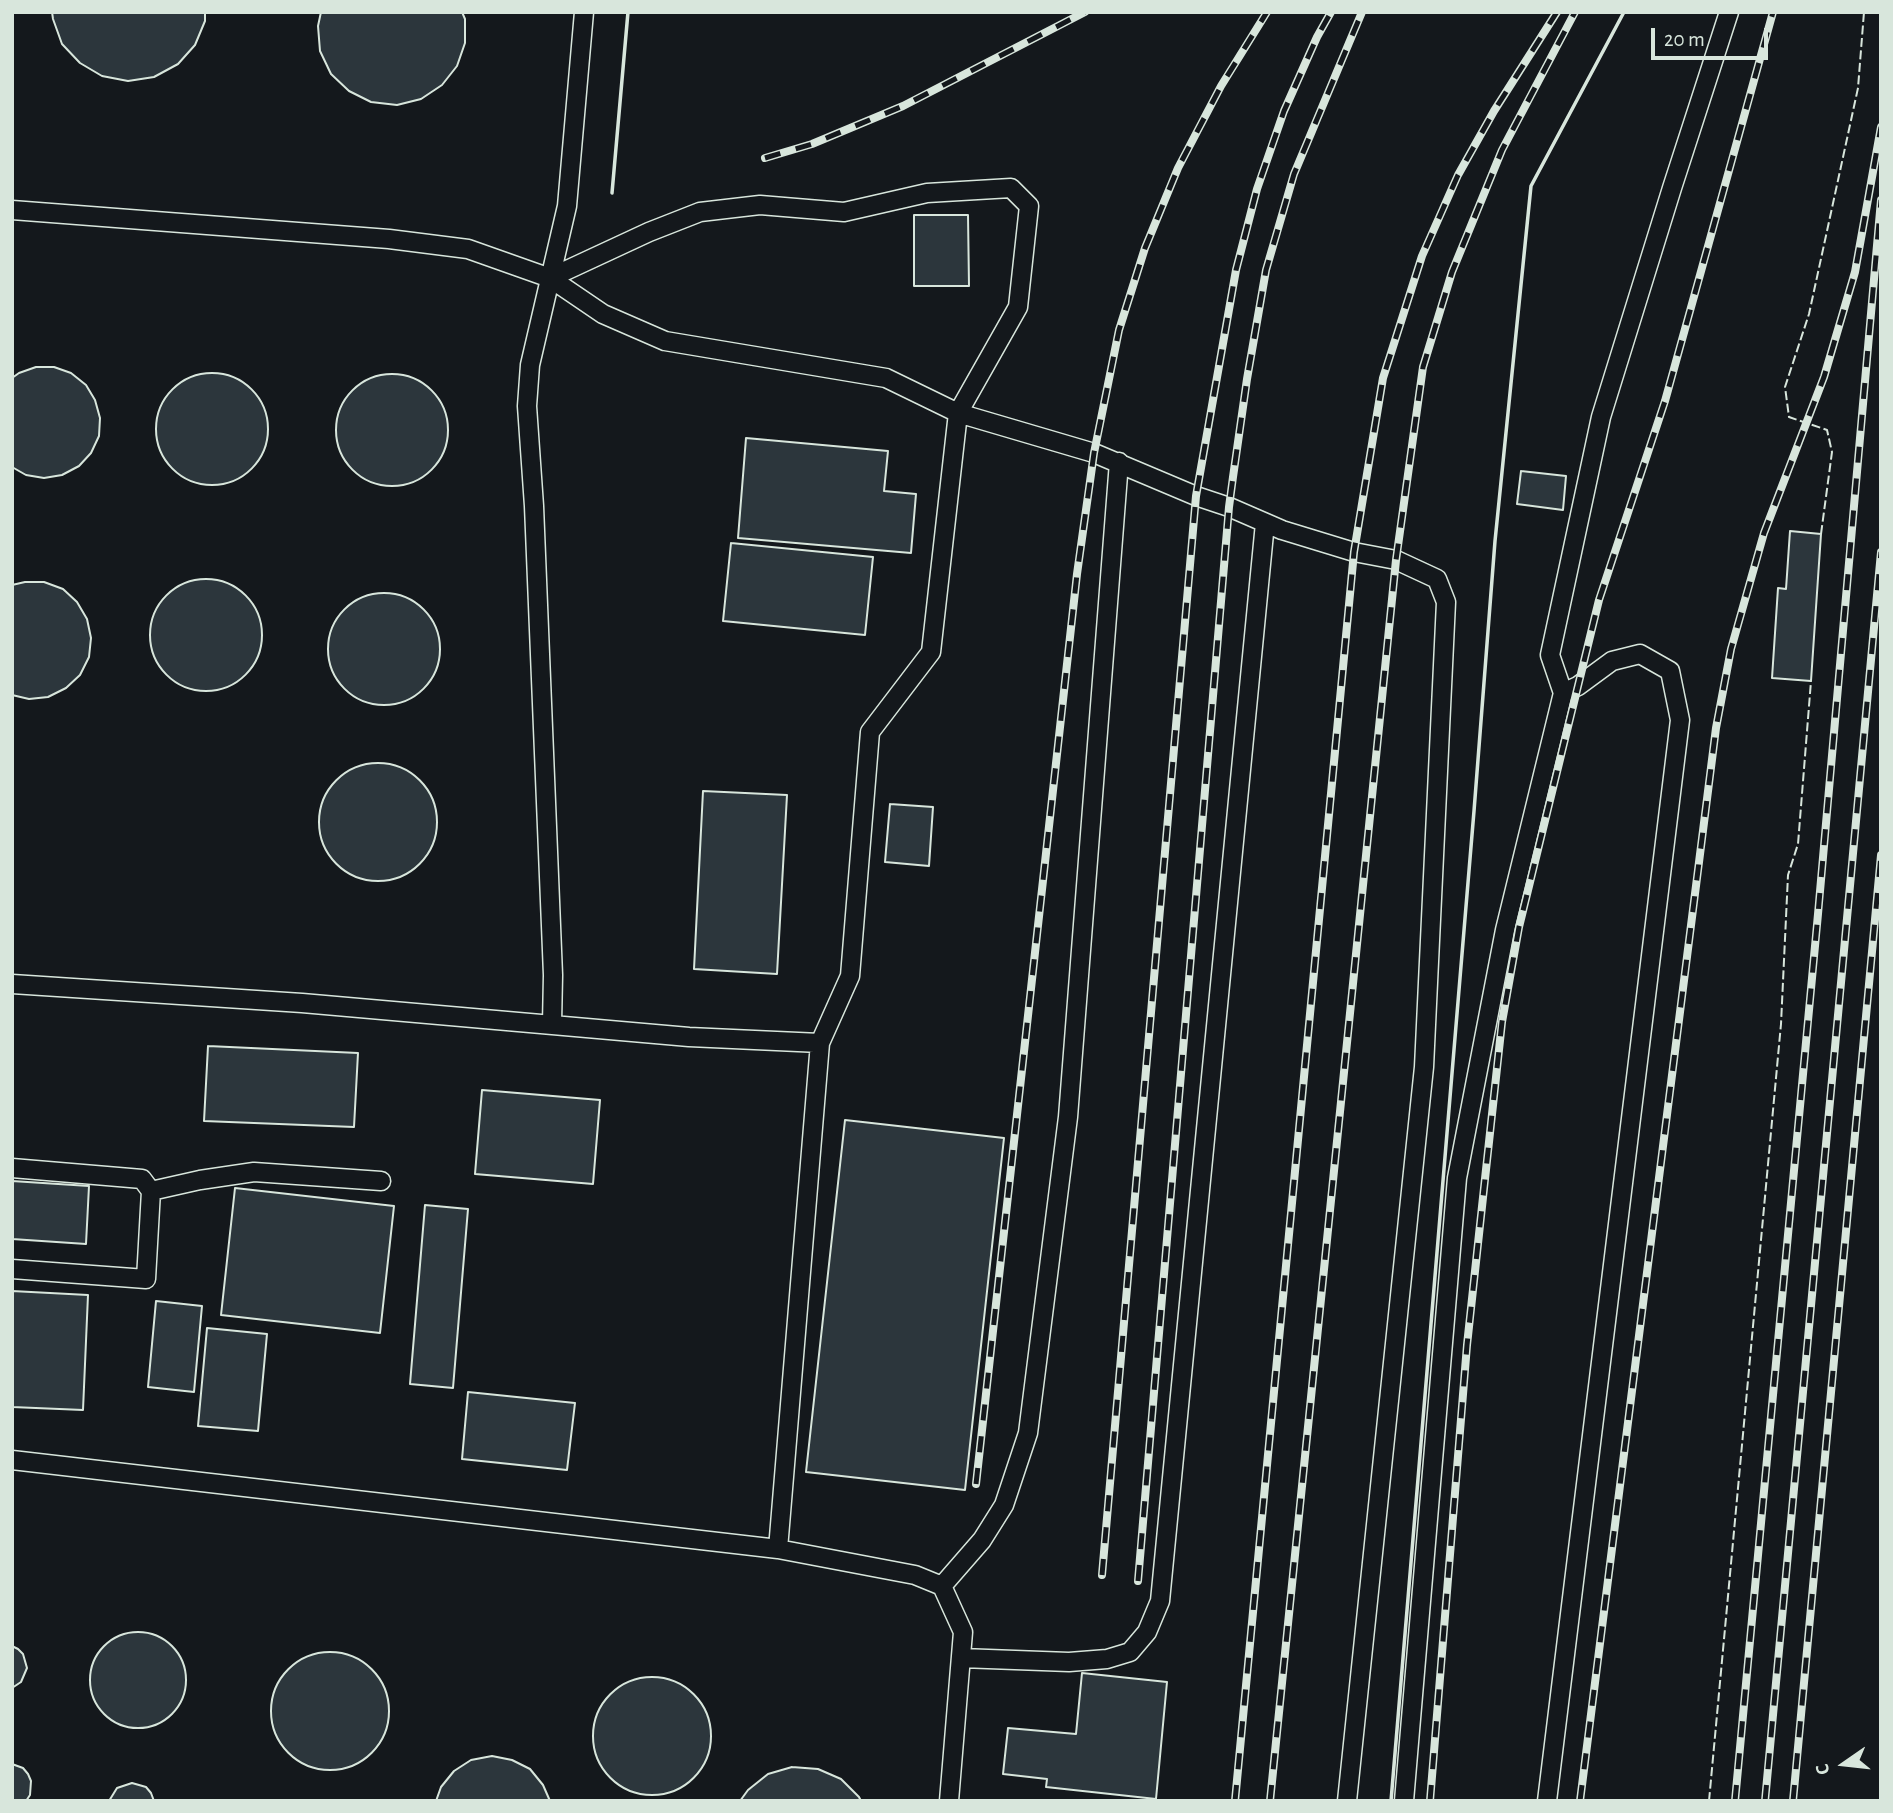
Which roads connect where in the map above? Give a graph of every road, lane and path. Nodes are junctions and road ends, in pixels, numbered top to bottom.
1 (584, 12) edge
2 (1729, 12) edge
3 (12, 210) edge
4 (550, 278) junction
5 (958, 413) junction
6 (1119, 462) junction
7 (1265, 523) junction
8 (1563, 693) junction
9 (12, 984) edge
10 (552, 1024) junction
11 (820, 1043) junction
12 (12, 1168) edge
13 (381, 1181) dead end
14 (151, 1191) junction
15 (12, 1269) edge
16 (12, 1460) edge
17 (778, 1549) junction
18 (942, 1586) junction
19 (961, 1658) junction
20 (949, 1801) edge
21 (1347, 1801) edge
22 (1404, 1801) edge
23 (1547, 1801) edge

1 - 4 lane
2 - 8 lane
3 - 4 lane
4 - 5 lane
4 - 5 lane
4 - 10 lane
5 - 6 lane
5 - 11 lane
6 - 7 lane
6 - 18 lane
7 - 19 lane
7 - 21 lane
8 - 22 lane
8 - 23 lane
9 - 10 lane
10 - 11 lane
11 - 17 lane
12 - 14 lane
13 - 14 lane
14 - 15 lane
16 - 17 lane
17 - 18 lane
18 - 19 lane
19 - 20 lane

